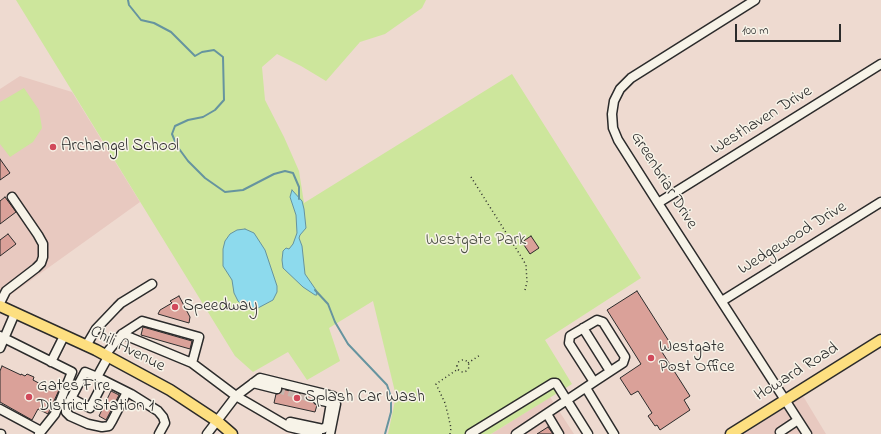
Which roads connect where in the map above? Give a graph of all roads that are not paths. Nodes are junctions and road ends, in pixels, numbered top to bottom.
1 (755, 0) edge
2 (881, 64) edge
3 (12, 197) dead end
4 (881, 202) edge
5 (658, 203) junction
6 (152, 284) dead end
7 (722, 301) junction
8 (0, 304) edge
9 (15, 313) junction
10 (583, 328) junction
11 (122, 334) junction
12 (64, 336) junction
13 (2, 337) edge
14 (881, 340) edge
15 (86, 346) junction
16 (0, 348) edge
17 (106, 356) junction
18 (51, 362) junction
19 (192, 364) junction
20 (610, 371) junction
21 (100, 379) junction
22 (594, 382) junction
23 (253, 384) junction
24 (586, 388) junction
25 (277, 389) tunnel mouth
26 (127, 392) junction
27 (236, 396) junction
28 (71, 398) junction
29 (318, 400) tunnel mouth
30 (785, 400) junction
31 (567, 401) junction
32 (0, 409) edge
33 (547, 414) junction
34 (798, 420) junction
35 (217, 421) junction
36 (284, 424) junction
37 (40, 432) edge
38 (779, 433) edge
39 (158, 434) edge
40 (207, 434) edge
41 (232, 434) edge
42 (318, 434) edge
43 (330, 434) edge
44 (470, 434) edge
45 (516, 434) edge
46 (559, 434) edge
47 (588, 434) edge
48 (614, 434) edge
49 (731, 434) edge
50 (808, 434) edge

1 - 5 street, Greenbriar Drive
2 - 5 street, Westhaven Drive
3 - 8 street
4 - 7 street, Wedgewood Drive
5 - 7 street, Greenbriar Drive
6 - 15 street
7 - 30 street, Greenbriar Drive
8 - 9 main road, Chili Avenue
9 - 12 main road, Chili Avenue
9 - 13 street
10 - 20 street
10 - 20 street
10 - 22 street
11 - 17 street
11 - 19 street
11 - 19 street
12 - 15 main road, Chili Avenue
12 - 18 street
13 - 16 street
13 - 18 street
14 - 30 main road, Howard Road
15 - 17 main road, Chili Avenue
17 - 21 street
17 - 35 main road, Chili Avenue
18 - 37 street
19 - 27 street
20 - 22 street
21 - 26 street
21 - 28 street
21 - 28 street
22 - 24 street
23 - 25 street
23 - 27 street
23 - 43 street
24 - 31 street
24 - 48 street
26 - 28 street
26 - 39 street
27 - 35 street
27 - 36 street
29 - 36 street
30 - 34 street, Greenbriar Drive
30 - 49 main road, Howard Road
31 - 33 street
31 - 44 street
31 - 47 street
32 - 37 street
33 - 45 street
33 - 46 street
34 - 38 street
34 - 50 street, Greenbriar Drive
35 - 40 street
35 - 41 main road, Chili Avenue
36 - 42 street

